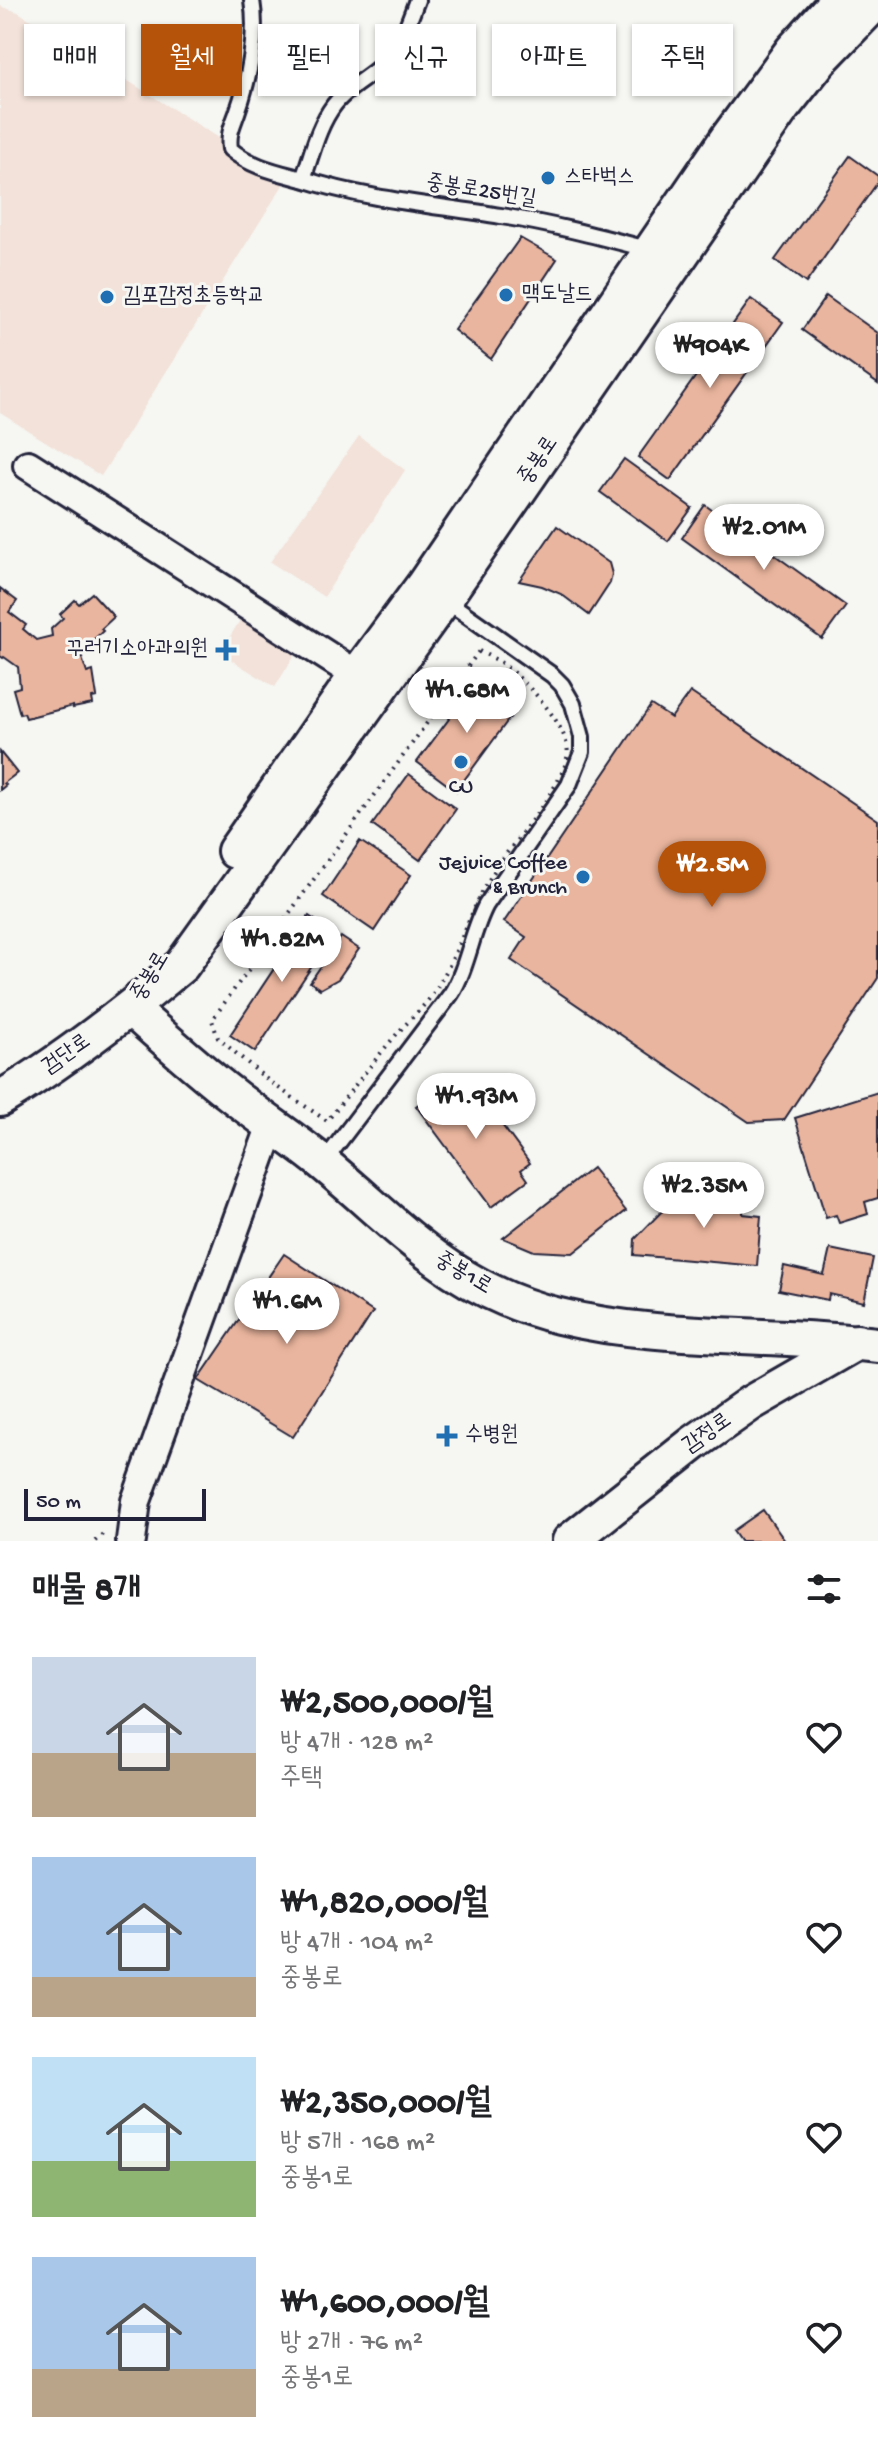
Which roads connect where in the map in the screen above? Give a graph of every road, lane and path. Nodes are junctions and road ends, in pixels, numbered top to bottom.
1 (252, 0) edge
2 (417, 0) edge
3 (838, 0) edge
4 (878, 0) edge
5 (303, 179) junction
6 (651, 250) junction
7 (28, 465) dead end
8 (434, 593) junction
9 (357, 675) junction
10 (131, 1009) junction
11 (212, 1020) joint
12 (0, 1099) edge
13 (272, 1125) junction
14 (323, 1163) junction
15 (868, 1343) edge
16 (131, 1541) edge
17 (570, 1541) edge

1 - 5 lane, 중봉로25번길
2 - 5 lane
3 - 6 street, 중봉로
4 - 8 street, 중봉로
5 - 6 lane, 중봉로25번길
6 - 8 street, 중봉로
7 - 9 street
8 - 9 street, 중봉로
8 - 10 street, 중봉로
8 - 14 lane
9 - 10 street, 중봉로
10 - 12 street, 검단로
10 - 13 street, 중봉1로
11 - 11 path
13 - 14 street, 중봉1로
13 - 16 street
14 - 15 street, 중봉1로
15 - 17 street, 감정로

